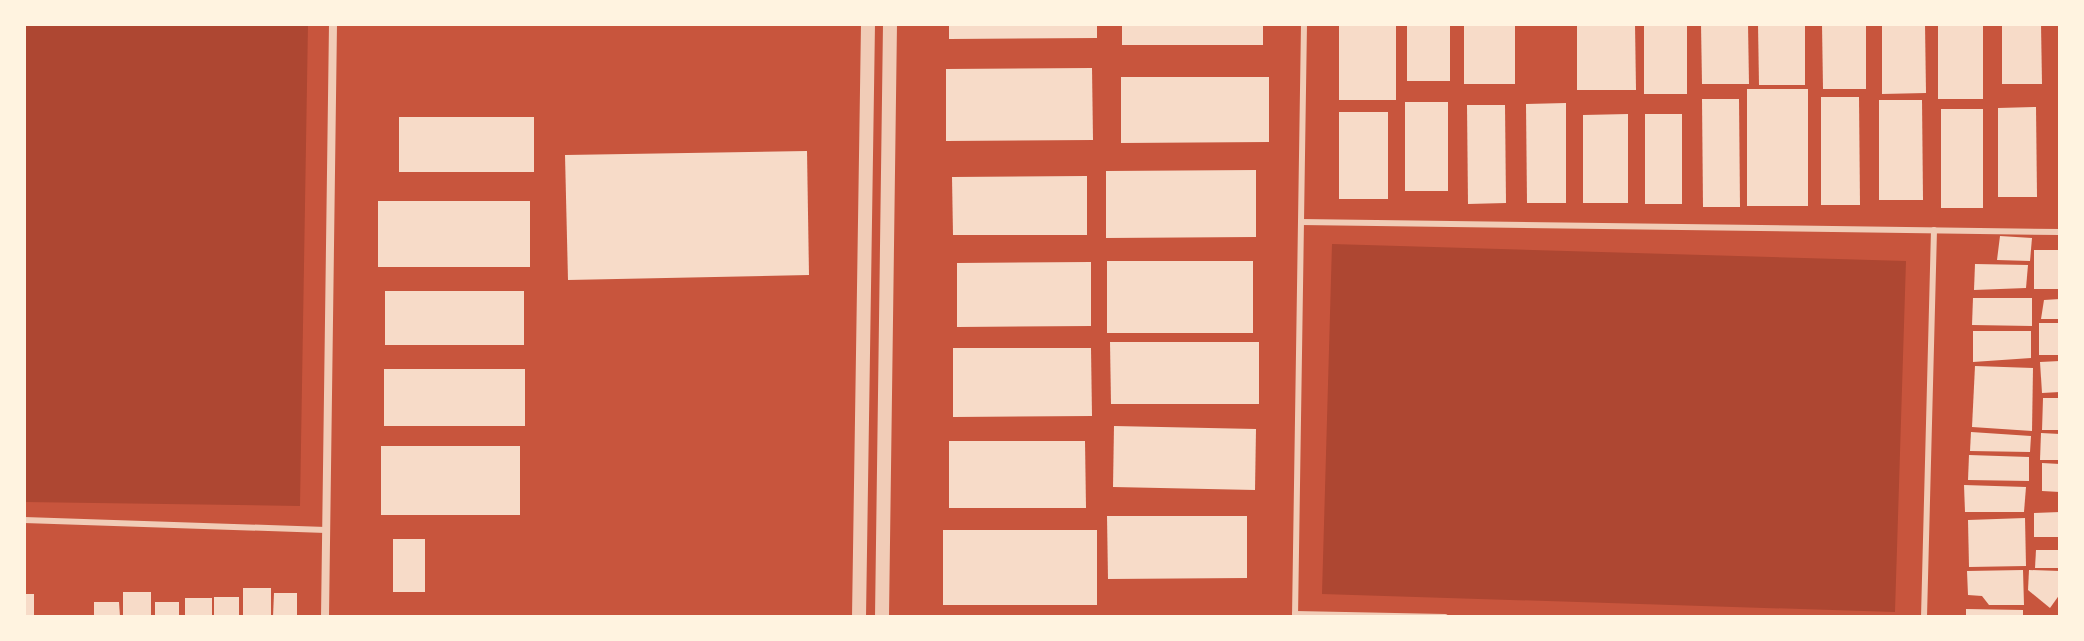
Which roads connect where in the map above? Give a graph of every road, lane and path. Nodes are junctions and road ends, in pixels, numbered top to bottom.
1 (333, 24) edge
2 (868, 24) edge
3 (890, 24) edge
4 (1304, 24) edge
5 (1301, 222) junction
6 (1934, 230) junction
7 (2060, 232) edge
8 (24, 520) edge
9 (326, 530) junction
10 (1295, 616) edge
11 (325, 617) edge
12 (859, 617) edge
13 (882, 617) edge
14 (1445, 617) edge
15 (1924, 617) edge

1 - 9 street
2 - 12 street
3 - 13 street
4 - 5 lane
5 - 6 lane
5 - 10 lane
6 - 7 lane
6 - 15 lane
8 - 9 lane
9 - 11 street
10 - 14 lane

